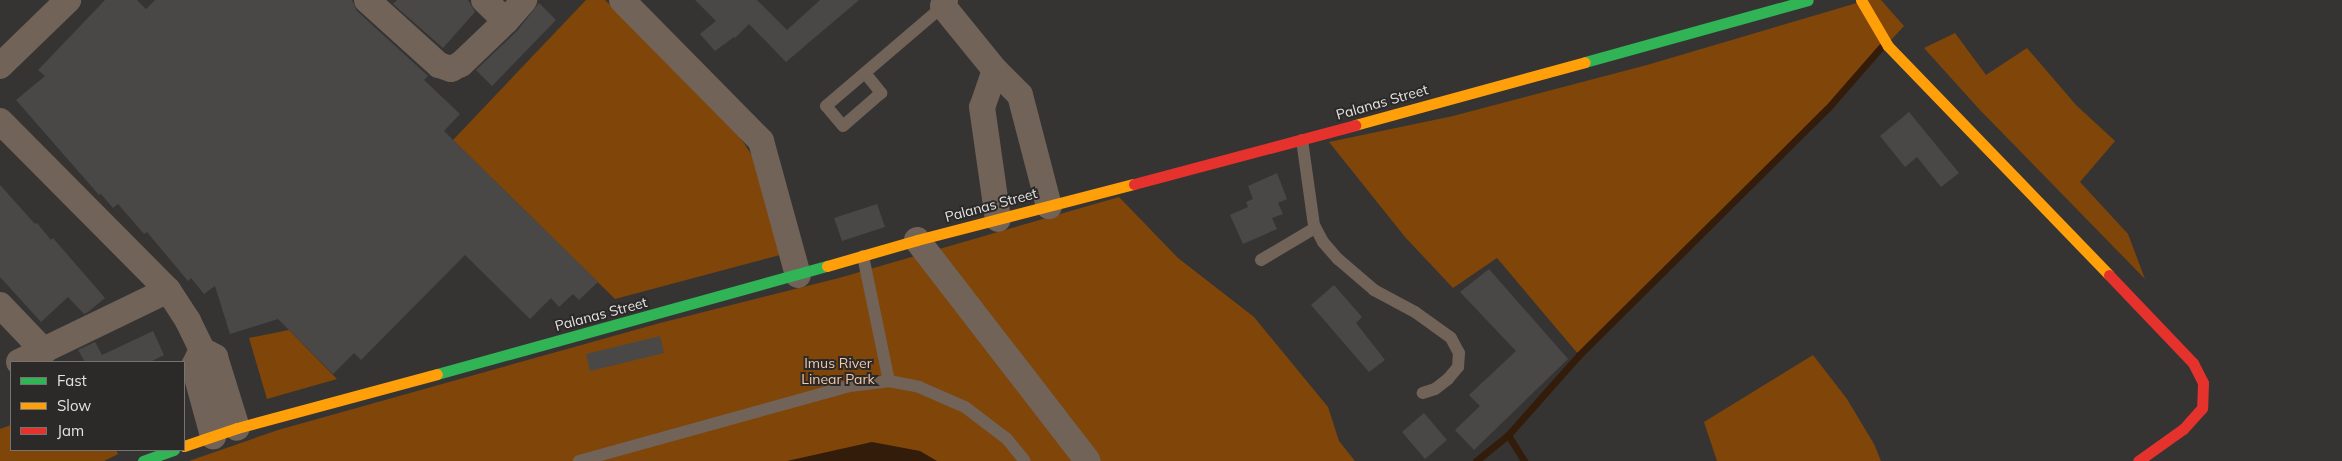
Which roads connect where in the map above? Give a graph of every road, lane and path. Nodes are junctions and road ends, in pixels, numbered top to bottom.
1 (368, 0) edge
2 (484, 0) edge
3 (524, 0) edge
4 (622, 0) edge
5 (1808, 0) edge
6 (1861, 0) edge
7 (57, 3) edge
8 (944, 3) edge
9 (506, 22) junction
10 (0, 66) edge
11 (995, 70) junction
12 (865, 74) dead end
13 (0, 121) edge
14 (1302, 140) junction
15 (1049, 206) junction
16 (998, 219) junction
17 (1315, 228) junction
18 (917, 240) junction
19 (863, 256) junction
20 (1261, 260) dead end
21 (798, 275) junction
22 (168, 290) junction
23 (0, 304) edge
24 (202, 350) junction
25 (44, 351) junction
26 (21, 361) edge
27 (888, 381) junction
28 (1423, 393) dead end
29 (237, 428) junction
30 (213, 436) junction
31 (185, 446) edge
32 (171, 451) edge
33 (143, 461) edge
34 (579, 461) edge
35 (1025, 461) edge
36 (1088, 461) edge
37 (2138, 461) edge

1 - 9 street
2 - 9 street
3 - 9 street
4 - 21 street
5 - 14 main road, Palanas Street
6 - 37 main road
7 - 10 street
8 - 11 street
8 - 12 lane
11 - 15 street
11 - 16 street
13 - 22 street
14 - 15 main road, Palanas Street
14 - 17 lane
15 - 16 main road, Palanas Street
16 - 18 main road, Palanas Street
17 - 20 lane
17 - 28 lane
18 - 19 main road, Palanas Street
18 - 36 street
19 - 21 main road, Palanas Street
19 - 27 lane
21 - 29 main road, Palanas Street
22 - 24 street
22 - 25 street
23 - 25 street
24 - 29 street
24 - 30 street
25 - 26 street
27 - 34 lane
27 - 35 lane
29 - 30 main road, Palanas Street
30 - 31 main road, Palanas Street
32 - 33 main road

